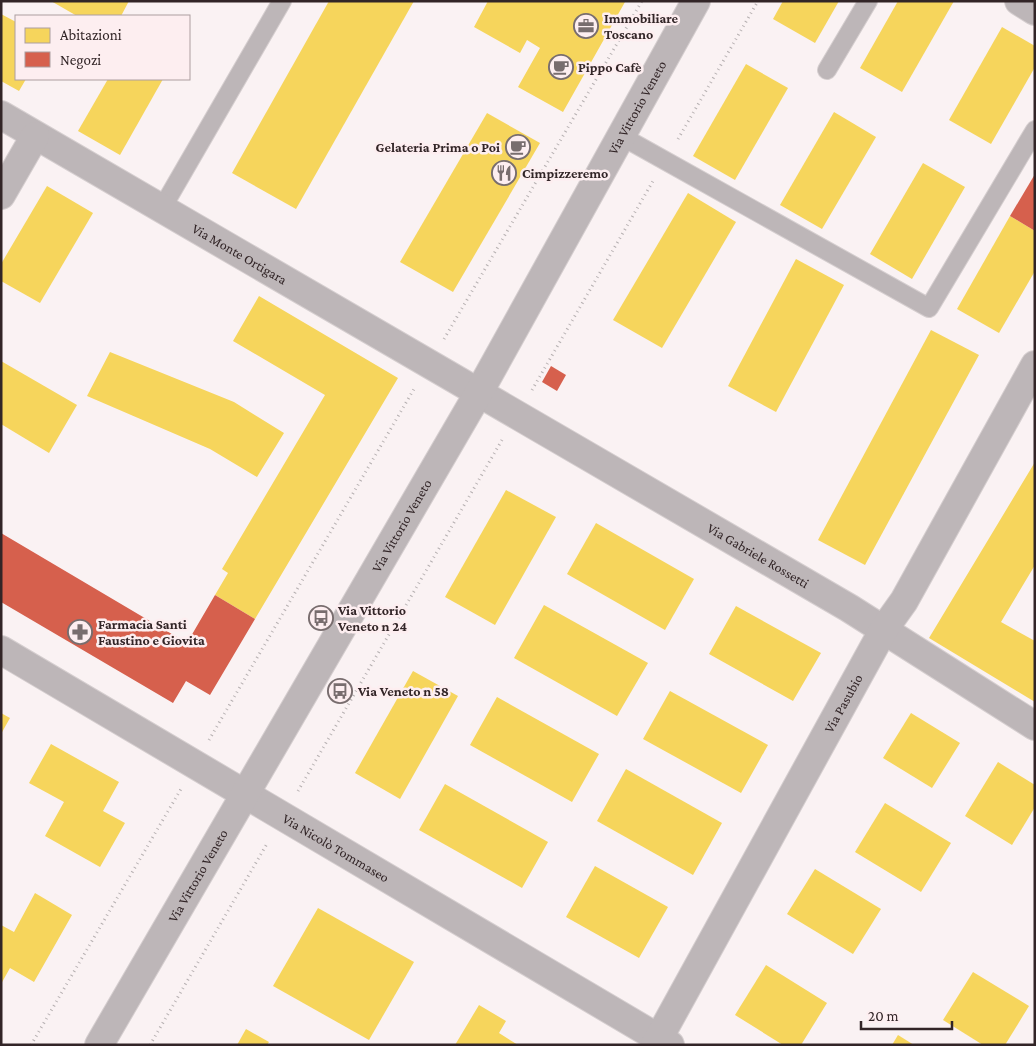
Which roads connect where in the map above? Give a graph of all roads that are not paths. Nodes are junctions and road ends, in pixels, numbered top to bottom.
1 (282, 1) edge
2 (696, 1) edge
3 (868, 1) edge
4 (1018, 1) edge
5 (1035, 11) edge
6 (827, 70) dead end
7 (1, 116) edge
8 (1035, 130) edge
9 (36, 136) junction
10 (621, 136) junction
11 (1, 196) edge
12 (161, 210) junction
13 (1035, 365) edge
14 (478, 394) junction
15 (884, 629) junction
16 (1, 650) edge
17 (1035, 726) edge
18 (246, 793) junction
19 (661, 1043) edge
20 (99, 1045) edge

1 - 12 lane
2 - 10 street, Via Vittorio Veneto
3 - 6 lane
4 - 5 street
7 - 9 street, Via Monte Ortigara
8 - 10 lane
9 - 11 street
9 - 12 street, Via Monte Ortigara
10 - 14 street, Via Vittorio Veneto
12 - 14 street, Via Monte Ortigara
13 - 15 street, Via Pasubio
14 - 15 street, Via Gabriele Rossetti
14 - 18 street, Via Vittorio Veneto
15 - 17 street, Via Gabriele Rossetti
15 - 19 street, Via Pasubio
16 - 18 street, Via Nicolò Tommaseo
18 - 19 street, Via Nicolò Tommaseo
18 - 20 street, Via Vittorio Veneto

